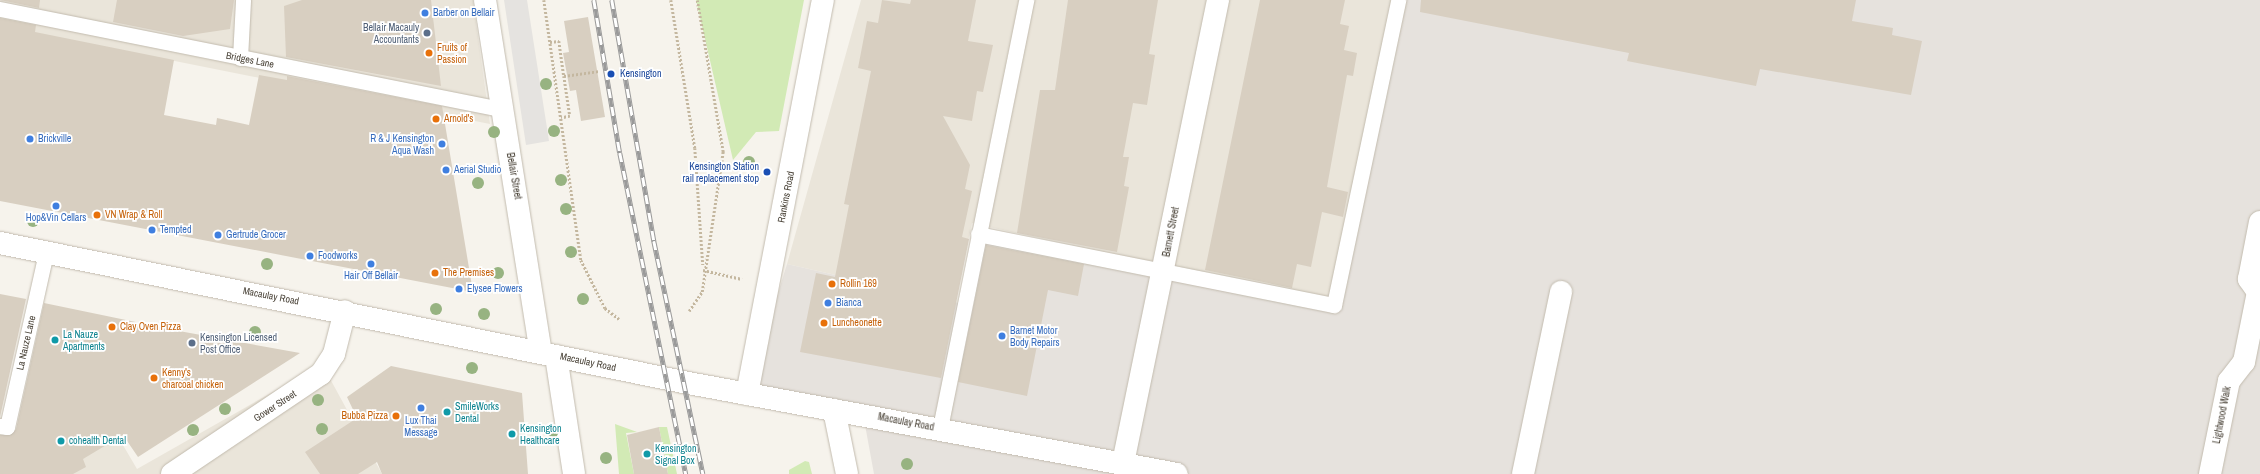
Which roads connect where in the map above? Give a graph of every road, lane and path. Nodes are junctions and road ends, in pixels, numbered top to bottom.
1 (243, 0) edge
2 (485, 0) edge
3 (544, 0) edge
4 (671, 0) edge
5 (697, 0) edge
6 (823, 0) edge
7 (1026, 0) edge
8 (1218, 0) edge
9 (1398, 0) edge
10 (0, 9) edge
11 (550, 42) junction
12 (240, 58) junction
13 (599, 72) dead end
14 (564, 76) junction
15 (501, 109) junction
16 (561, 118) junction
17 (2260, 222) edge
18 (978, 234) junction
19 (0, 243) edge
20 (46, 252) junction
21 (1164, 270) junction
22 (703, 271) junction
23 (742, 278) dead end
24 (1561, 292) dead end
25 (345, 311) junction
26 (688, 311) dead end
27 (619, 319) dead end
28 (548, 354) junction
29 (746, 394) junction
30 (834, 410) junction
31 (0, 426) edge
32 (940, 428) junction
33 (1123, 464) junction
34 (172, 474) edge
35 (574, 474) edge
36 (847, 474) edge
37 (1177, 474) edge
38 (1523, 474) edge
39 (2210, 474) edge

1 - 12 lane
2 - 15 street, Bellair Street
3 - 11 path
4 - 22 path
5 - 22 path
6 - 29 street, Rankins Road
7 - 18 lane
8 - 21 street, Barnett Street
9 - 21 lane
10 - 12 lane, Bridges Lane
11 - 14 path
11 - 16 path
12 - 15 lane, Bridges Lane
13 - 14 path
14 - 16 path
15 - 28 street, Bellair Street
16 - 27 path
17 - 39 street, Lightwood Walk
18 - 21 lane
18 - 32 lane
19 - 20 street, Macaulay Road
20 - 25 street, Macaulay Road
20 - 31 lane, La Nauze Lane
21 - 33 street, Barnett Street
22 - 23 path
22 - 26 path
24 - 38 street
25 - 28 street, Macaulay Road
25 - 34 street, Gower Street
28 - 29 street, Macaulay Road
28 - 35 street, Bellair Street
29 - 30 street, Macaulay Road
30 - 32 street, Macaulay Road
30 - 36 street
32 - 33 street, Macaulay Road
33 - 37 street, Macaulay Road

